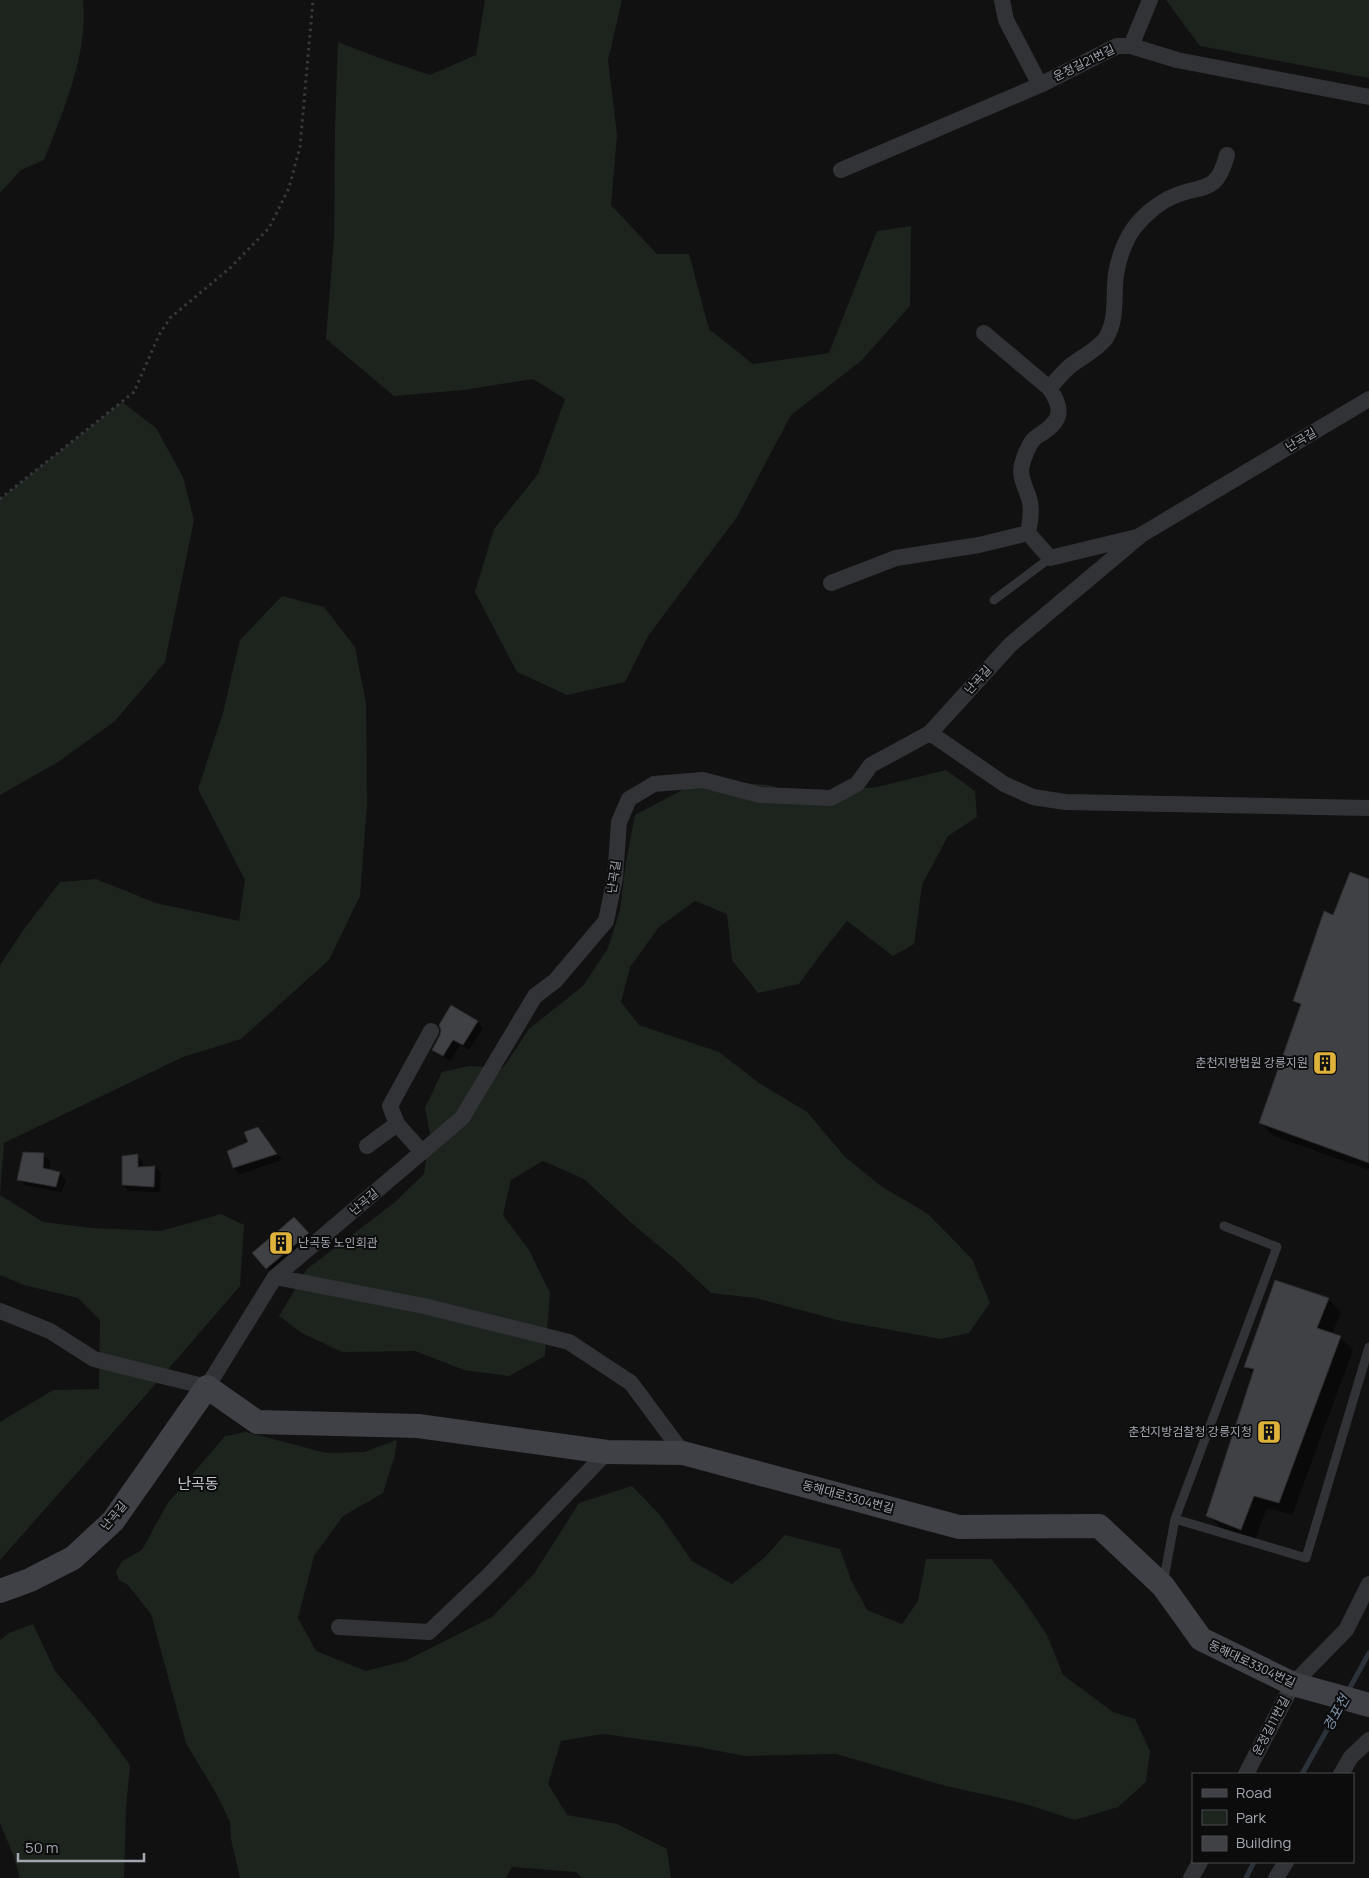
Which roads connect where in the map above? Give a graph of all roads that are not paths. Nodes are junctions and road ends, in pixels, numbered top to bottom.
1 (1002, 0) edge
2 (1150, 0) edge
3 (1131, 46) junction
4 (1040, 85) junction
5 (1369, 97) edge
6 (1227, 155) dead end
7 (842, 170) dead end
8 (984, 333) dead end
9 (1049, 388) junction
10 (1369, 399) edge
11 (1028, 533) junction
12 (1141, 536) junction
13 (1050, 558) junction
14 (831, 583) dead end
15 (994, 600) dead end
16 (930, 733) junction
17 (1369, 808) edge
18 (430, 1031) dead end
19 (397, 1124) junction
20 (367, 1146) dead end
21 (422, 1152) junction
22 (1224, 1226) dead end
23 (275, 1277) junction
24 (0, 1311) edge
25 (1369, 1348) edge
26 (207, 1387) junction
27 (607, 1452) junction
28 (683, 1453) junction
29 (1175, 1519) junction
30 (1369, 1584) edge
31 (1163, 1586) junction
32 (0, 1591) edge
33 (339, 1627) dead end
34 (1293, 1684) junction
35 (1369, 1705) edge
36 (1369, 1740) edge
37 (1247, 1773) edge
38 (1342, 1773) edge
39 (1199, 1863) edge
40 (1285, 1863) edge
41 (1191, 1878) edge
42 (1276, 1878) edge

1 - 4 street
2 - 3 street
3 - 4 street, 운정길21번길
3 - 5 street, 운정길21번길
4 - 7 street, 운정길21번길
6 - 9 street
8 - 9 street
9 - 11 street
10 - 12 street, 난곡길
11 - 13 street
11 - 14 street
12 - 13 street
12 - 16 street, 난곡길
13 - 15 lane
16 - 17 street
16 - 21 street, 난곡길
18 - 19 street
19 - 20 street
19 - 21 street
21 - 23 street, 난곡길
22 - 29 lane
23 - 26 street, 난곡길
23 - 28 street
24 - 26 street
25 - 29 lane
26 - 27 street, 동해대로3304번길
26 - 32 street, 난곡길
27 - 28 street, 동해대로3304번길
27 - 33 street
28 - 31 street, 동해대로3304번길
29 - 31 lane
30 - 34 street, 운정길11번길
31 - 34 street, 동해대로3304번길
34 - 35 street, 동해대로3304번길
34 - 37 street, 운정길11번길
36 - 38 street
39 - 41 street
40 - 42 street

